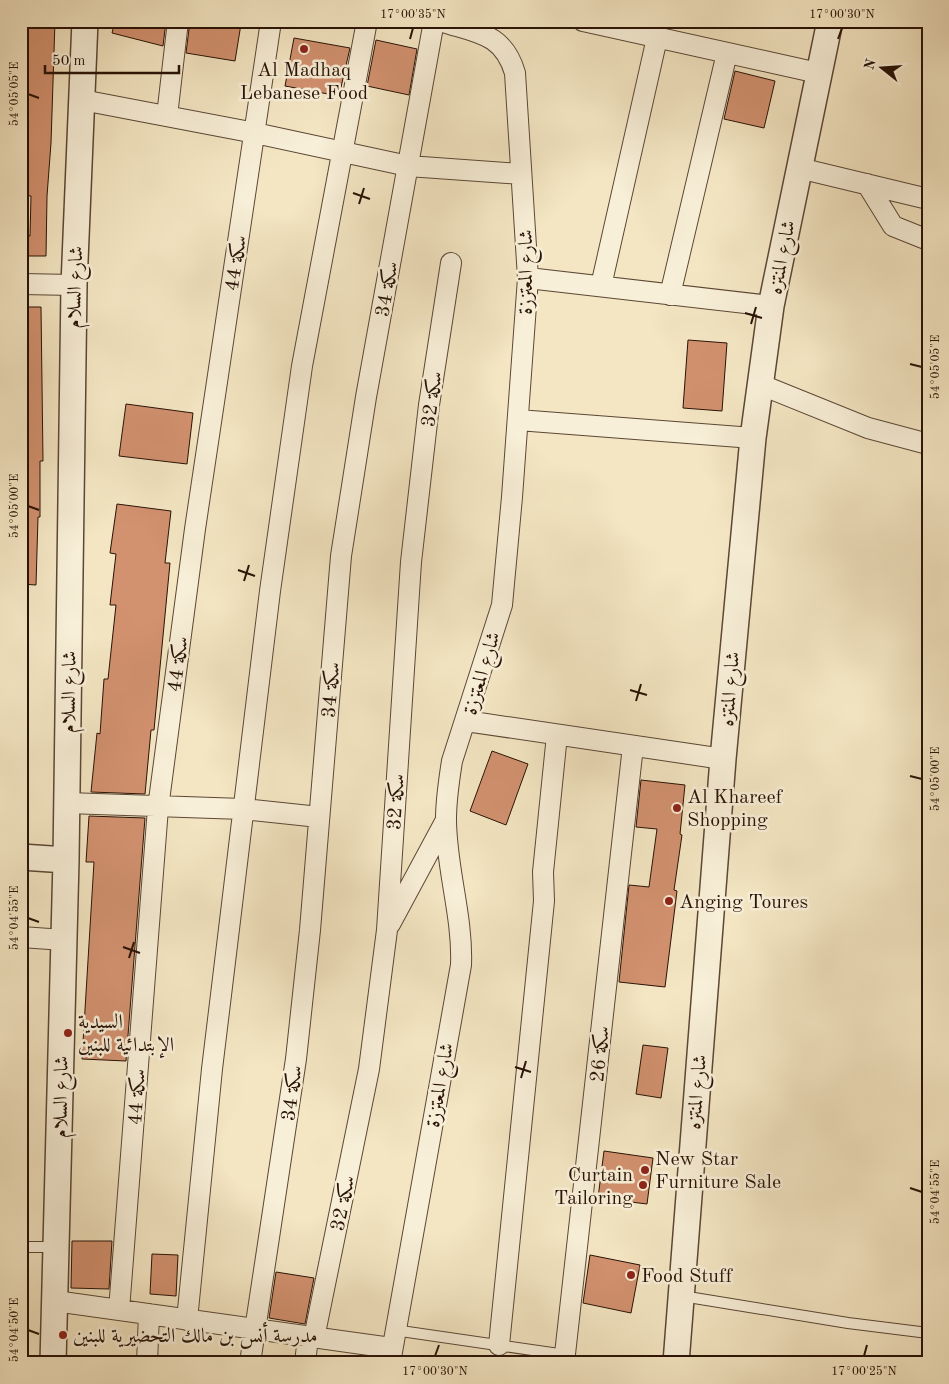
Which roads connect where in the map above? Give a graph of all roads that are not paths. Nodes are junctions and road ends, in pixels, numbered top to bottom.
1 (85, 21) edge
2 (178, 21) edge
3 (271, 21) edge
4 (367, 21) edge
5 (434, 21) edge
6 (440, 21) edge
7 (583, 21) edge
8 (830, 21) edge
9 (491, 30) edge
10 (657, 38) junction
11 (727, 54) junction
12 (818, 73) junction
13 (82, 100) junction
14 (167, 116) junction
15 (255, 133) junction
16 (342, 153) junction
17 (408, 166) junction
18 (799, 168) junction
19 (522, 174) junction
20 (866, 184) junction
21 (928, 199) edge
22 (928, 240) edge
23 (451, 263) dead end
24 (528, 278) junction
25 (21, 284) edge
26 (74, 286) junction
27 (601, 286) junction
28 (670, 294) junction
29 (771, 306) junction
30 (759, 384) junction
31 (518, 420) junction
32 (753, 438) junction
33 (928, 444) edge
34 (466, 720) junction
35 (557, 735) junction
36 (633, 746) junction
37 (723, 759) junction
38 (67, 803) junction
39 (158, 808) junction
40 (243, 809) junction
41 (319, 817) junction
42 (446, 820) junction
43 (21, 857) edge
44 (66, 860) junction
45 (387, 930) junction
46 (21, 937) edge
47 (64, 940) junction
48 (21, 1247) edge
49 (56, 1247) junction
50 (680, 1296) junction
51 (55, 1302) junction
52 (119, 1310) junction
53 (149, 1314) junction
54 (187, 1320) junction
55 (256, 1329) junction
56 (928, 1334) edge
57 (311, 1337) junction
58 (499, 1345) junction
59 (392, 1347) edge
60 (565, 1359) edge
61 (53, 1363) edge
62 (147, 1363) edge
63 (250, 1363) edge
64 (305, 1363) edge
65 (676, 1363) edge

1 - 13 street, شارع السلام
2 - 14 street
3 - 15 street, سكة 44
4 - 16 street
5 - 17 street, سكة 34
6 - 9 street, شارع المعتززة
7 - 10 street
8 - 12 street, شارع المنتزه
9 - 19 street, شارع المعتززة
10 - 11 street
10 - 27 street
11 - 12 street
11 - 28 street
12 - 18 street, شارع المنتزه
13 - 14 street
13 - 26 street, شارع السلام
14 - 15 street
15 - 16 street
15 - 39 street, سكة 44
16 - 17 street
16 - 40 street
17 - 19 street
17 - 41 street, سكة 34
18 - 20 street
18 - 29 street, شارع المنتزه
19 - 24 street, شارع المعتززة
20 - 21 street
20 - 22 street
23 - 45 street, سكة 32
24 - 27 street
24 - 31 street, شارع المعتززة
25 - 26 street
26 - 38 street, شارع السلام
27 - 28 street
28 - 29 street
29 - 30 street, شارع المنتزه
30 - 32 street, شارع المنتزه
30 - 33 street
31 - 32 street
31 - 34 street, شارع المعتززة
32 - 37 street, شارع المنتزه
34 - 35 street
34 - 42 street, شارع المعتززة
35 - 36 street
35 - 58 street
36 - 37 street
36 - 60 street, سكة 26
37 - 50 street, شارع المنتزه
38 - 39 street
38 - 44 street, شارع السلام
39 - 40 street
39 - 52 street, سكة 44
40 - 41 street
40 - 54 street
41 - 55 street, سكة 34
42 - 45 street
42 - 59 street, شارع المعتززة
43 - 44 street
44 - 47 street, شارع السلام
45 - 57 street, سكة 32
46 - 47 street
47 - 49 street, شارع السلام
48 - 49 lane
49 - 51 street, شارع السلام
50 - 56 lane
50 - 65 street, شارع المنتزه
51 - 52 street
51 - 61 street, شارع السلام
52 - 53 street
53 - 54 street
53 - 62 street
54 - 55 street
55 - 57 street
55 - 63 street, سكة 34
57 - 59 street
57 - 64 street, سكة 32
58 - 59 lane
58 - 60 lane

